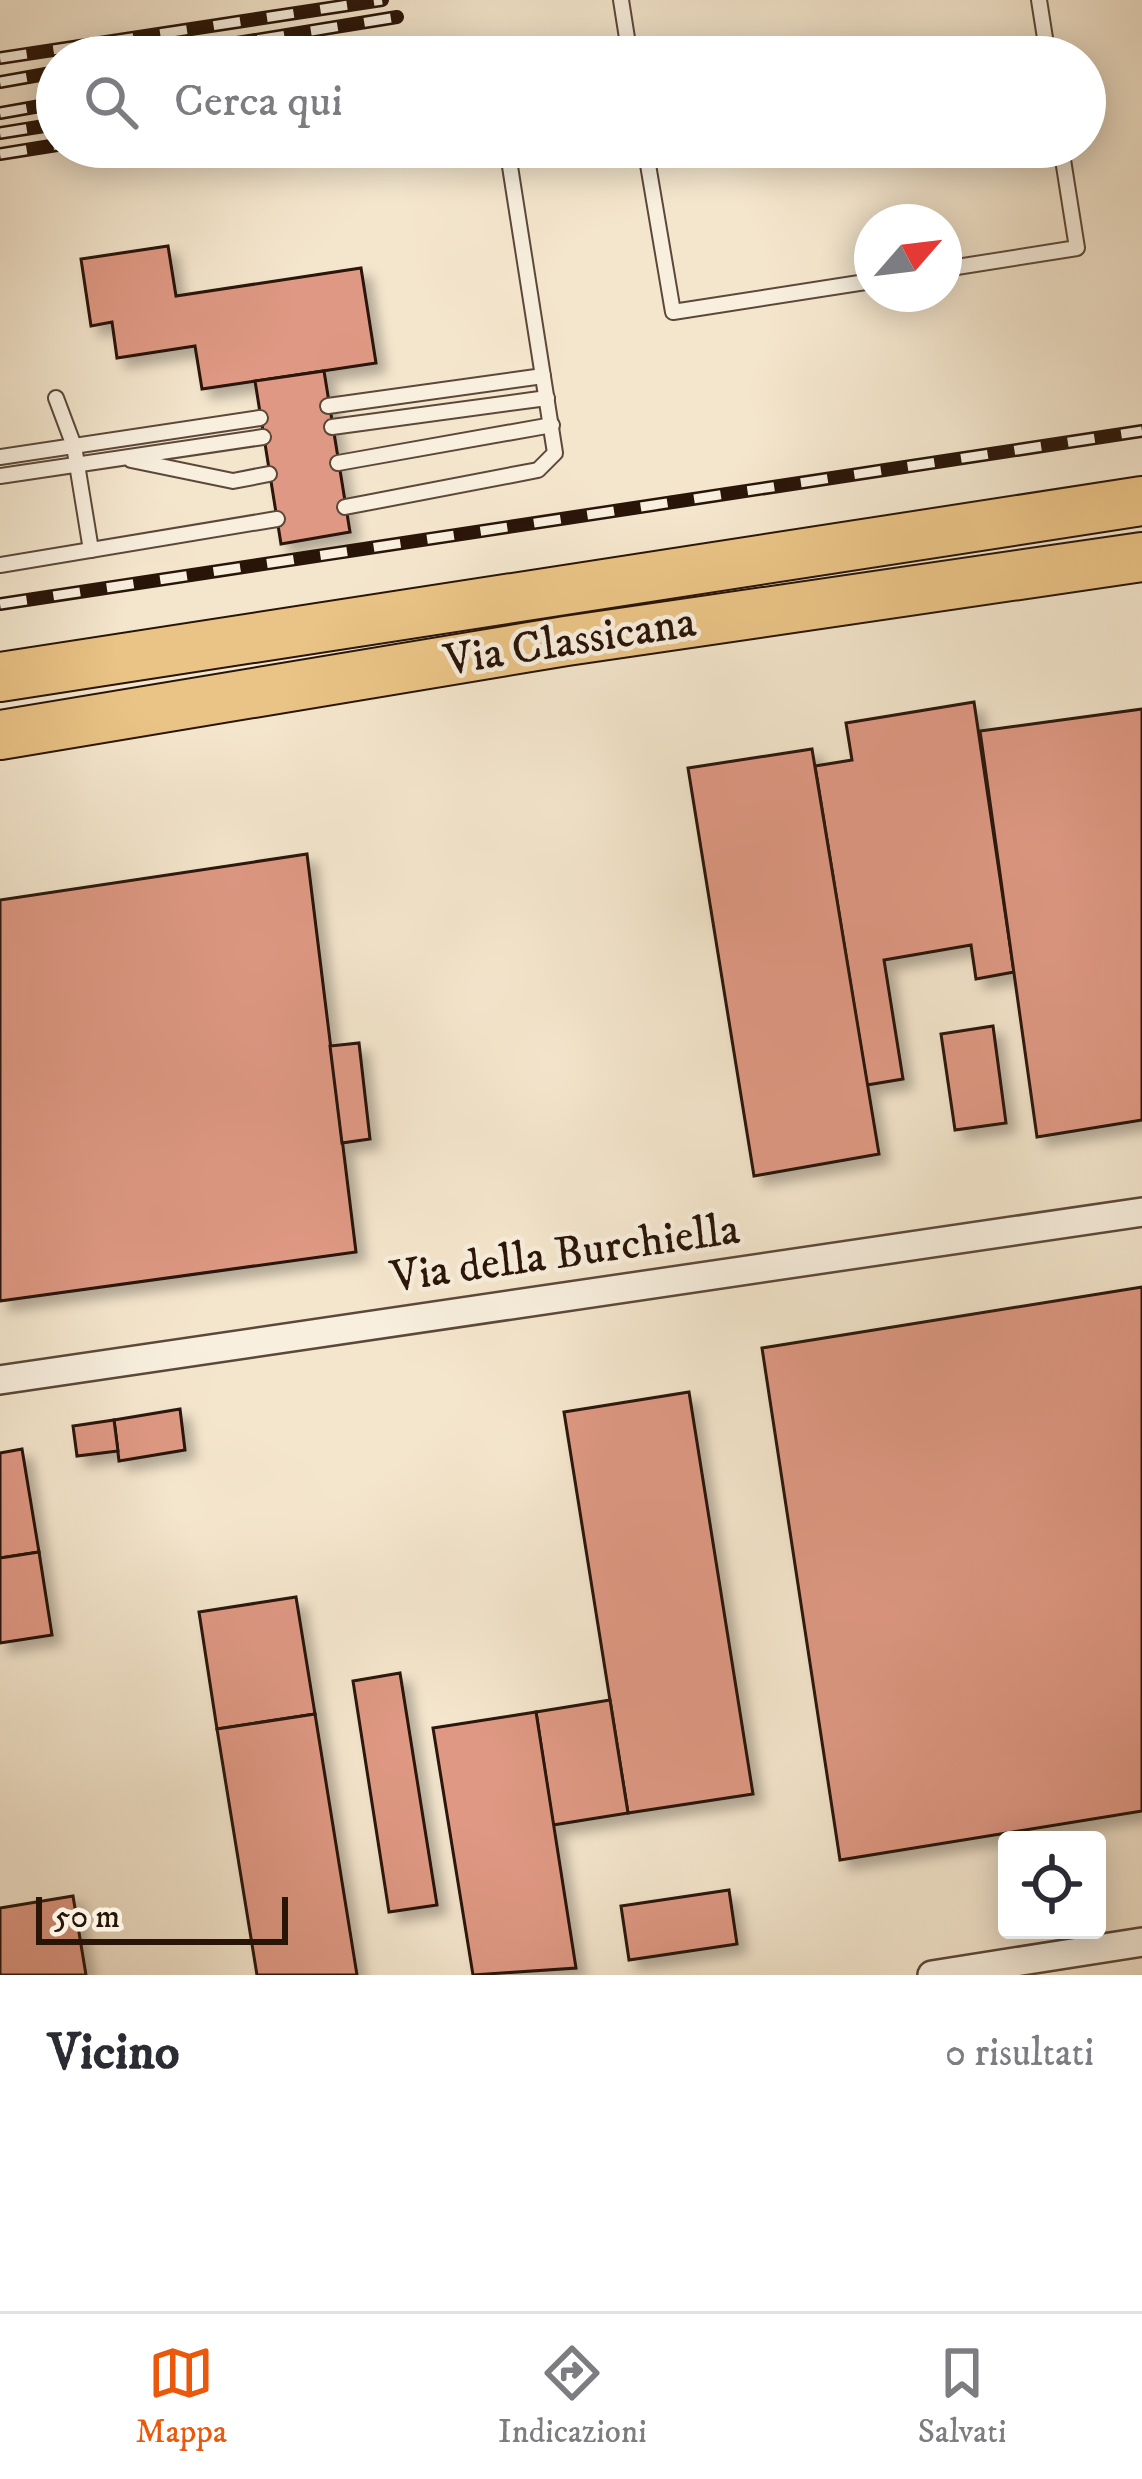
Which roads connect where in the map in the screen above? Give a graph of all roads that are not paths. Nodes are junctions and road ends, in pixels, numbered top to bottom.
1 (621, 0) edge
2 (1039, 0) edge
3 (627, 36) edge
4 (1045, 36) edge
5 (510, 168) edge
6 (649, 168) edge
7 (1064, 168) edge
8 (962, 266) edge
9 (854, 283) edge
10 (543, 376) junction
11 (56, 398) dead end
12 (547, 398) junction
13 (328, 406) dead end
14 (260, 418) dead end
15 (552, 425) junction
16 (332, 427) dead end
17 (263, 436) dead end
18 (74, 446) junction
19 (0, 457) edge
20 (120, 458) junction
21 (76, 464) junction
22 (338, 464) dead end
23 (269, 474) dead end
24 (0, 476) edge
25 (1142, 501) edge
26 (345, 507) dead end
27 (277, 519) dead end
28 (92, 550) junction
29 (1142, 556) edge
30 (0, 565) edge
31 (0, 676) edge
32 (0, 735) edge
33 (1142, 1212) edge
34 (0, 1380) edge
35 (1142, 1942) edge
36 (932, 1975) edge

1 - 3 lane
2 - 4 lane
5 - 10 lane
6 - 9 lane
7 - 8 lane
10 - 12 lane
10 - 13 lane
11 - 18 lane
12 - 15 lane
12 - 16 lane
14 - 18 lane
15 - 22 lane
15 - 26 lane
17 - 20 lane
18 - 19 lane
18 - 21 lane
20 - 21 lane
20 - 23 lane
21 - 24 lane
21 - 28 lane
25 - 31 highway, Via Classicana
27 - 28 lane
28 - 30 lane
29 - 32 highway, Via Classicana
33 - 34 street, Via della Burchiella
35 - 36 street

